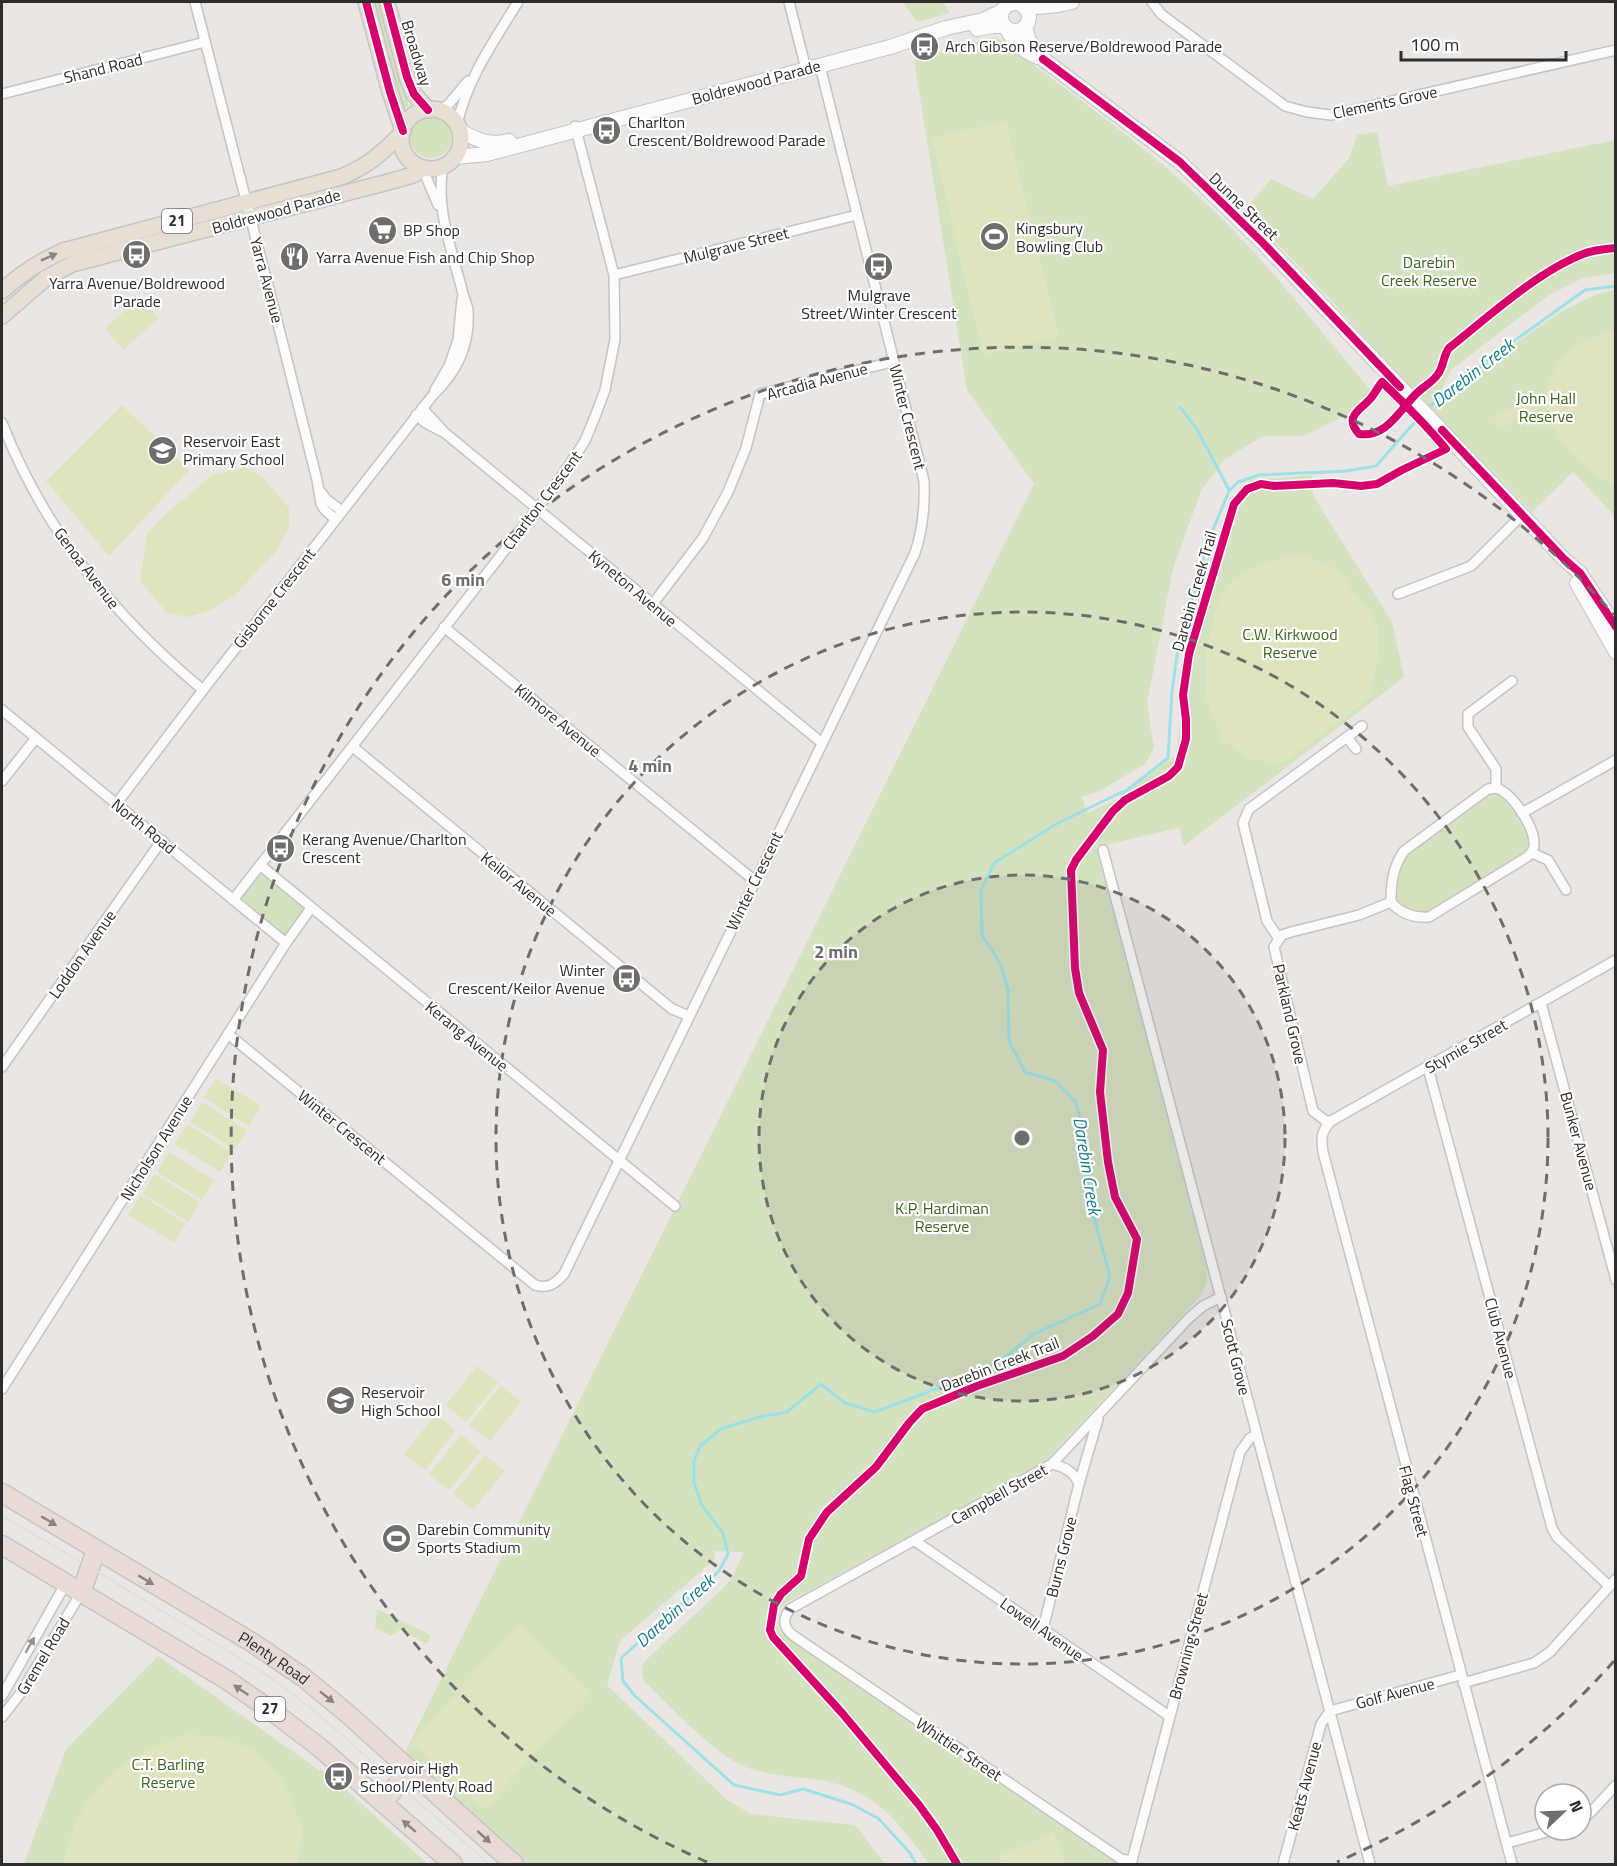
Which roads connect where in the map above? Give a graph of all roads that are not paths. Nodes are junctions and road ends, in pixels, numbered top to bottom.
1 (195, 2) edge
2 (366, 2) edge
3 (387, 2) edge
4 (518, 2) edge
5 (789, 2) edge
6 (1152, 2) edge
7 (1065, 3) edge
8 (1015, 10) edge
9 (1006, 28) junction
10 (205, 42) junction
11 (890, 47) junction
12 (1616, 50) edge
13 (1043, 60) junction
14 (813, 67) junction
15 (474, 75) junction
16 (2, 94) edge
17 (433, 110) junction
18 (579, 127) junction
19 (459, 128) junction
20 (402, 132) junction
21 (455, 157) junction
22 (443, 167) junction
23 (424, 168) junction
24 (340, 185) junction
25 (247, 202) junction
26 (442, 212) junction
27 (856, 214) junction
28 (251, 219) junction
29 (614, 275) junction
30 (2, 291) edge
31 (2, 316) edge
32 (893, 359) junction
33 (419, 412) junction
34 (2, 423) edge
35 (320, 492) junction
36 (537, 508) junction
37 (342, 511) junction
38 (1523, 514) junction
39 (335, 519) junction
40 (1398, 594) dead end
41 (652, 605) junction
42 (1612, 623) edge
43 (444, 627) junction
44 (1616, 652) edge
45 (1512, 681) dead end
46 (203, 690) junction
47 (2, 710) edge
48 (1362, 726) dead end
49 (1347, 737) junction
50 (36, 738) junction
51 (822, 742) junction
52 (353, 747) junction
53 (1356, 748) dead end
54 (1616, 760) edge
55 (2, 781) edge
56 (1496, 788) junction
57 (117, 803) junction
58 (1522, 813) junction
59 (162, 840) junction
60 (1103, 850) dead end
61 (1532, 853) junction
62 (260, 865) junction
63 (754, 881) junction
64 (1566, 890) dead end
65 (233, 900) junction
66 (1391, 902) junction
67 (311, 908) junction
68 (1279, 939) junction
69 (286, 943) junction
70 (1616, 960) edge
71 (1541, 1003) junction
72 (689, 1016) junction
73 (228, 1034) junction
74 (2, 1067) edge
75 (1428, 1068) junction
76 (1331, 1121) junction
77 (1321, 1137) joint
78 (619, 1160) junction
79 (675, 1206) dead end
80 (1616, 1280) edge
81 (1221, 1298) junction
82 (2, 1389) edge
83 (1099, 1416) junction
84 (1256, 1435) junction
85 (1052, 1464) junction
86 (1079, 1484) junction
87 (2, 1493) edge
88 (915, 1541) junction
89 (2, 1545) edge
90 (96, 1550) junction
91 (1612, 1583) edge
92 (73, 1588) junction
93 (1043, 1629) junction
94 (788, 1631) joint
95 (1462, 1679) junction
96 (2, 1696) edge
97 (1330, 1711) junction
98 (1169, 1716) junction
99 (2, 1717) edge
100 (409, 1770) junction
101 (1616, 1785) edge
102 (383, 1803) junction
103 (1593, 1811) edge
104 (1533, 1836) edge
105 (1507, 1843) junction
106 (1132, 1863) edge
107 (453, 1864) edge
108 (514, 1864) edge
109 (1283, 1864) edge
110 (1370, 1864) edge
111 (1512, 1864) edge

1 - 10 street, Yarra Avenue
2 - 20 main road
3 - 17 main road, Broadway
4 - 15 street
5 - 14 street, Winter Crescent
6 - 12 street, Clements Grove
7 - 8 main road, Boldrewood Parade
8 - 9 main road
8 - 9 main road, Boldrewood Parade
8 - 11 main road, Boldrewood Parade
8 - 13 main road, Dunne Street
9 - 11 main road, Boldrewood Parade
9 - 13 main road, Dunne Street
10 - 16 street, Shand Road
10 - 25 street, Yarra Avenue
11 - 14 main road, Boldrewood Parade
13 - 38 main road, Dunne Street
14 - 18 main road, Boldrewood Parade
14 - 27 street, Winter Crescent
15 - 17 street
15 - 19 street
17 - 19 main road
17 - 20 main road, 21
18 - 19 main road, Boldrewood Parade
18 - 21 main road, Boldrewood Parade
18 - 29 street, Charlton Crescent
19 - 21 main road
20 - 23 main road
20 - 24 main road, Boldrewood Parade / 21
21 - 22 main road
22 - 23 main road, 21
22 - 26 street, Gisborne Crescent
23 - 24 main road, Boldrewood Parade / 21
23 - 26 street
24 - 25 main road, Boldrewood Parade / 21
24 - 28 main road, Boldrewood Parade / 21
25 - 28 street, Yarra Avenue
30 -> 25 main road, Boldrewood Parade / 21
26 - 33 street, Gisborne Crescent
27 - 29 street, Mulgrave Street
27 - 32 street, Winter Crescent
28 - 31 main road, Boldrewood Parade / 21
28 - 35 street, Yarra Avenue
29 - 36 street, Charlton Crescent
32 - 41 street, Arcadia Avenue
32 - 51 street, Winter Crescent
33 - 36 street, Kyneton Avenue
33 - 37 street, Gisborne Crescent
34 - 46 street, Genoa Avenue
35 - 37 street
35 - 39 street, Yarra Avenue
36 - 41 street, Kyneton Avenue
36 - 43 street, Charlton Crescent
37 - 39 street, Gisborne Crescent
38 - 40 street
38 - 42 main road, Dunne Street
39 - 46 street, Gisborne Crescent
41 - 51 street, Kyneton Avenue
42 - 44 main road, Dunne Street
43 - 52 street, Charlton Crescent
43 - 63 street, Kilmore Avenue
45 - 56 street
46 - 57 street, Gisborne Crescent
47 - 50 street, North Road
48 - 49 street, Parkland Grove
49 - 53 street
49 - 68 street, Parkland Grove
50 - 55 street
50 - 57 street, North Road
51 - 63 street, Winter Crescent
52 - 62 street, Charlton Crescent
52 - 72 street, Keilor Avenue
54 - 58 street
56 - 58 street
56 - 66 street
57 - 59 street, North Road
58 - 61 street
59 - 65 street, North Road
59 - 74 street, Loddon Avenue
60 - 81 street, Scott Grove
61 - 64 street
61 - 66 street
62 - 65 street, Charlton Crescent
62 - 67 street, Kerang Avenue
63 - 72 street, Winter Crescent
65 - 69 street, North Road
66 - 68 street
67 - 69 street, Nicholson Avenue
67 - 78 street, Kerang Avenue
68 - 76 street, Parkland Grove
69 - 73 street, Nicholson Avenue
70 - 71 street, Stymie Street
71 - 75 street, Stymie Street
71 - 80 street, Bunker Avenue
72 - 78 street, Winter Crescent
73 - 78 street, Winter Crescent
73 - 82 street, Nicholson Avenue
75 - 76 street, Stymie Street
75 - 91 street, Club Avenue
76 - 77 street, Stymie Street
77 - 95 street, Flag Street
78 - 79 street, Kerang Avenue
81 - 83 street, Campbell Street
81 - 84 street, Scott Grove
83 - 85 street, Campbell Street
83 - 86 street, Burns Grove
84 - 97 street, Scott Grove
84 - 98 street, Browning Street
85 - 86 street
85 - 88 street, Campbell Street
86 - 93 street, Burns Grove
87 -> 90 highway, Plenty Road
88 - 93 street, Lowell Avenue
88 - 94 street, Campbell Street
89 - 92 highway, 27
90 - 92 highway
90 -> 100 highway, Plenty Road
91 - 95 street, Golf Avenue
96 -> 92 street, Gremel Road
92 - 99 street, Gremel Road
102 -> 92 highway, 27
93 - 98 street, Lowell Avenue
94 - 106 street, Whittier Street
95 - 97 street, Golf Avenue
95 - 105 street, Flag Street
97 - 109 street, Keats Avenue
97 - 110 street, Scott Grove
98 - 106 street, Browning Street
100 - 102 highway
100 -> 108 highway, Plenty Road
101 - 103 street
107 -> 102 highway, 27
104 - 105 street
105 - 111 street, Flag Street

